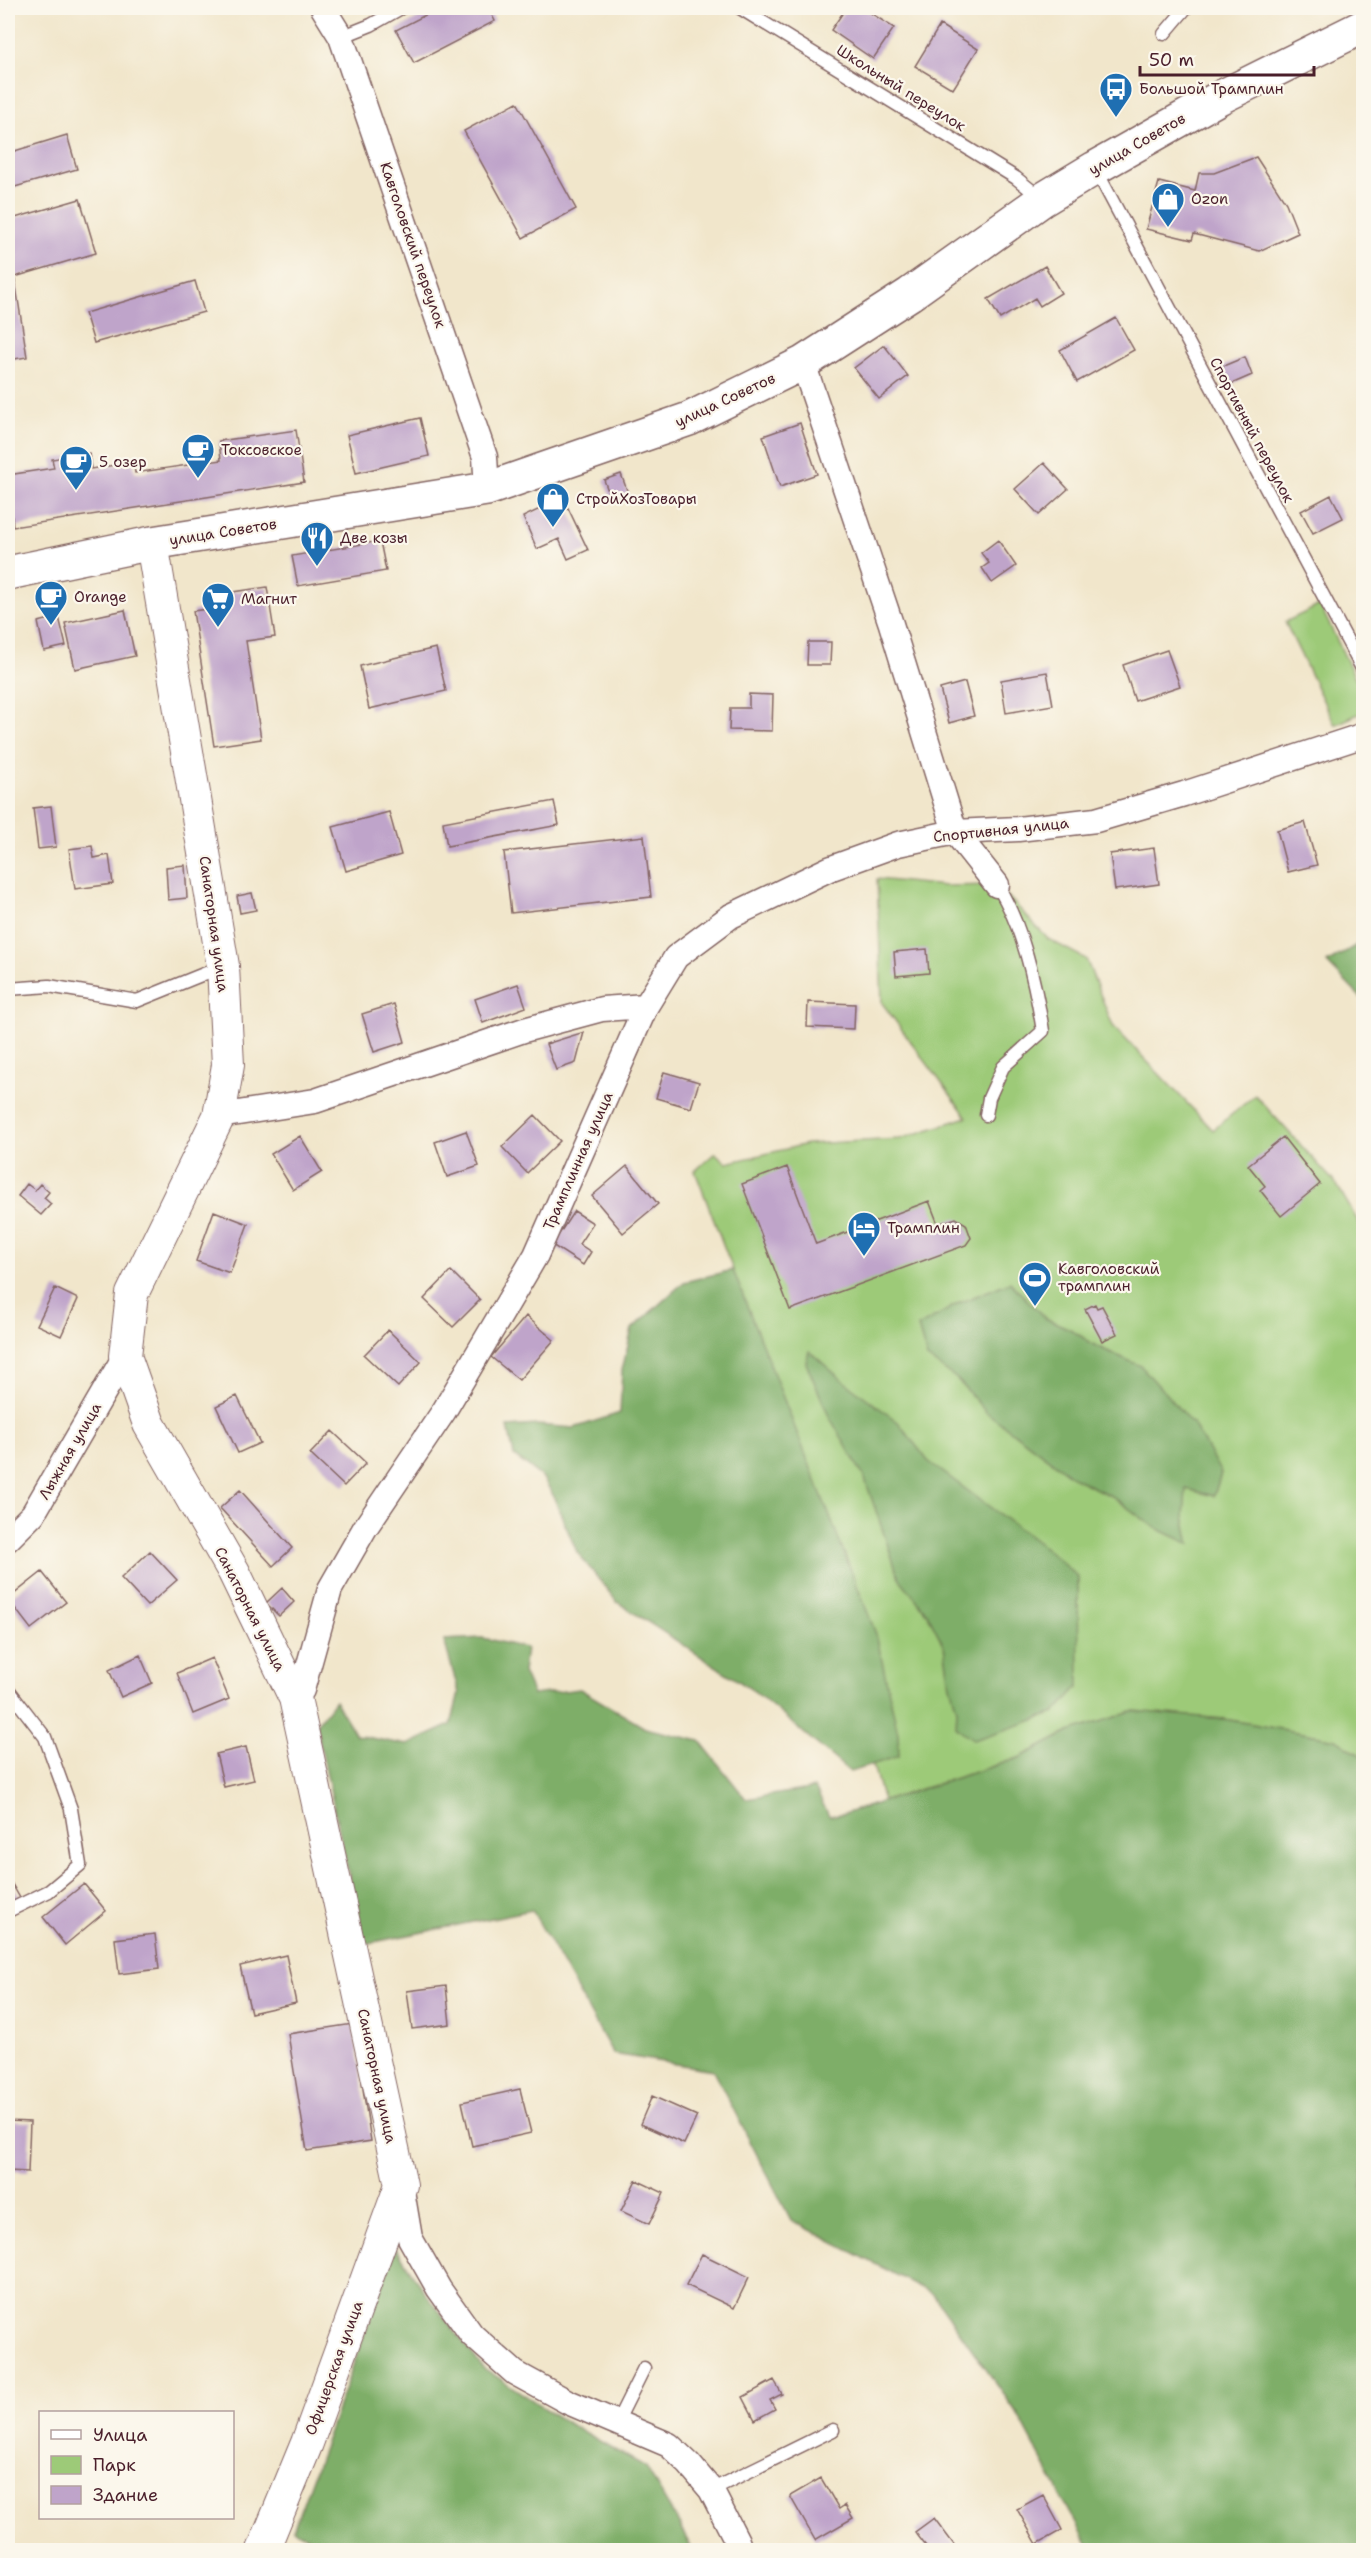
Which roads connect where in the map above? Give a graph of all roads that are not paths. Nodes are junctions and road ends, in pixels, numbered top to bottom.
1 (323, 8) edge
2 (401, 8) edge
3 (740, 8) edge
4 (1186, 8) edge
5 (1364, 26) edge
6 (1164, 34) dead end
7 (341, 37) junction
8 (1095, 168) junction
9 (1042, 200) junction
10 (802, 363) junction
11 (487, 489) junction
12 (152, 543) junction
13 (8, 573) edge
14 (1364, 672) edge
15 (1364, 735) edge
16 (955, 832) junction
17 (997, 885) joint
18 (222, 966) junction
19 (8, 989) edge
20 (646, 1006) junction
21 (986, 1115) dead end
22 (219, 1116) junction
23 (125, 1356) junction
24 (8, 1539) edge
25 (8, 1689) edge
26 (295, 1698) junction
27 (8, 1911) edge
28 (401, 2184) junction
29 (644, 2368) dead end
30 (617, 2422) junction
31 (833, 2430) dead end
32 (711, 2490) junction
33 (263, 2550) edge
34 (740, 2550) edge

1 - 7 street, Кавголовский переулок
2 - 7 lane
3 - 9 lane, Школьный переулок
4 - 6 lane
5 - 8 main road, улица Советов
7 - 11 street, Кавголовский переулок
8 - 9 main road, улица Советов
8 - 14 lane, Спортивный переулок
9 - 10 main road, улица Советов
10 - 11 main road, улица Советов
10 - 16 street
11 - 12 main road, улица Советов
12 - 13 main road, улица Советов
12 - 18 street, Санаторная улица
15 - 16 street, Спортивная улица
16 - 17 street
16 - 20 street, Спортивная улица
17 - 21 lane
18 - 19 lane
18 - 22 street, Санаторная улица
20 - 22 street
20 - 26 street, Трамплинная улица
22 - 23 street, Санаторная улица
23 - 24 street, Лыжная улица
23 - 26 street, Санаторная улица
25 - 27 lane
26 - 28 street, Санаторная улица
28 - 30 street, Санаторная улица
28 - 33 street, Офицерская улица
29 - 30 lane
30 - 32 street, Санаторная улица
31 - 32 lane
32 - 34 street, Санаторная улица

